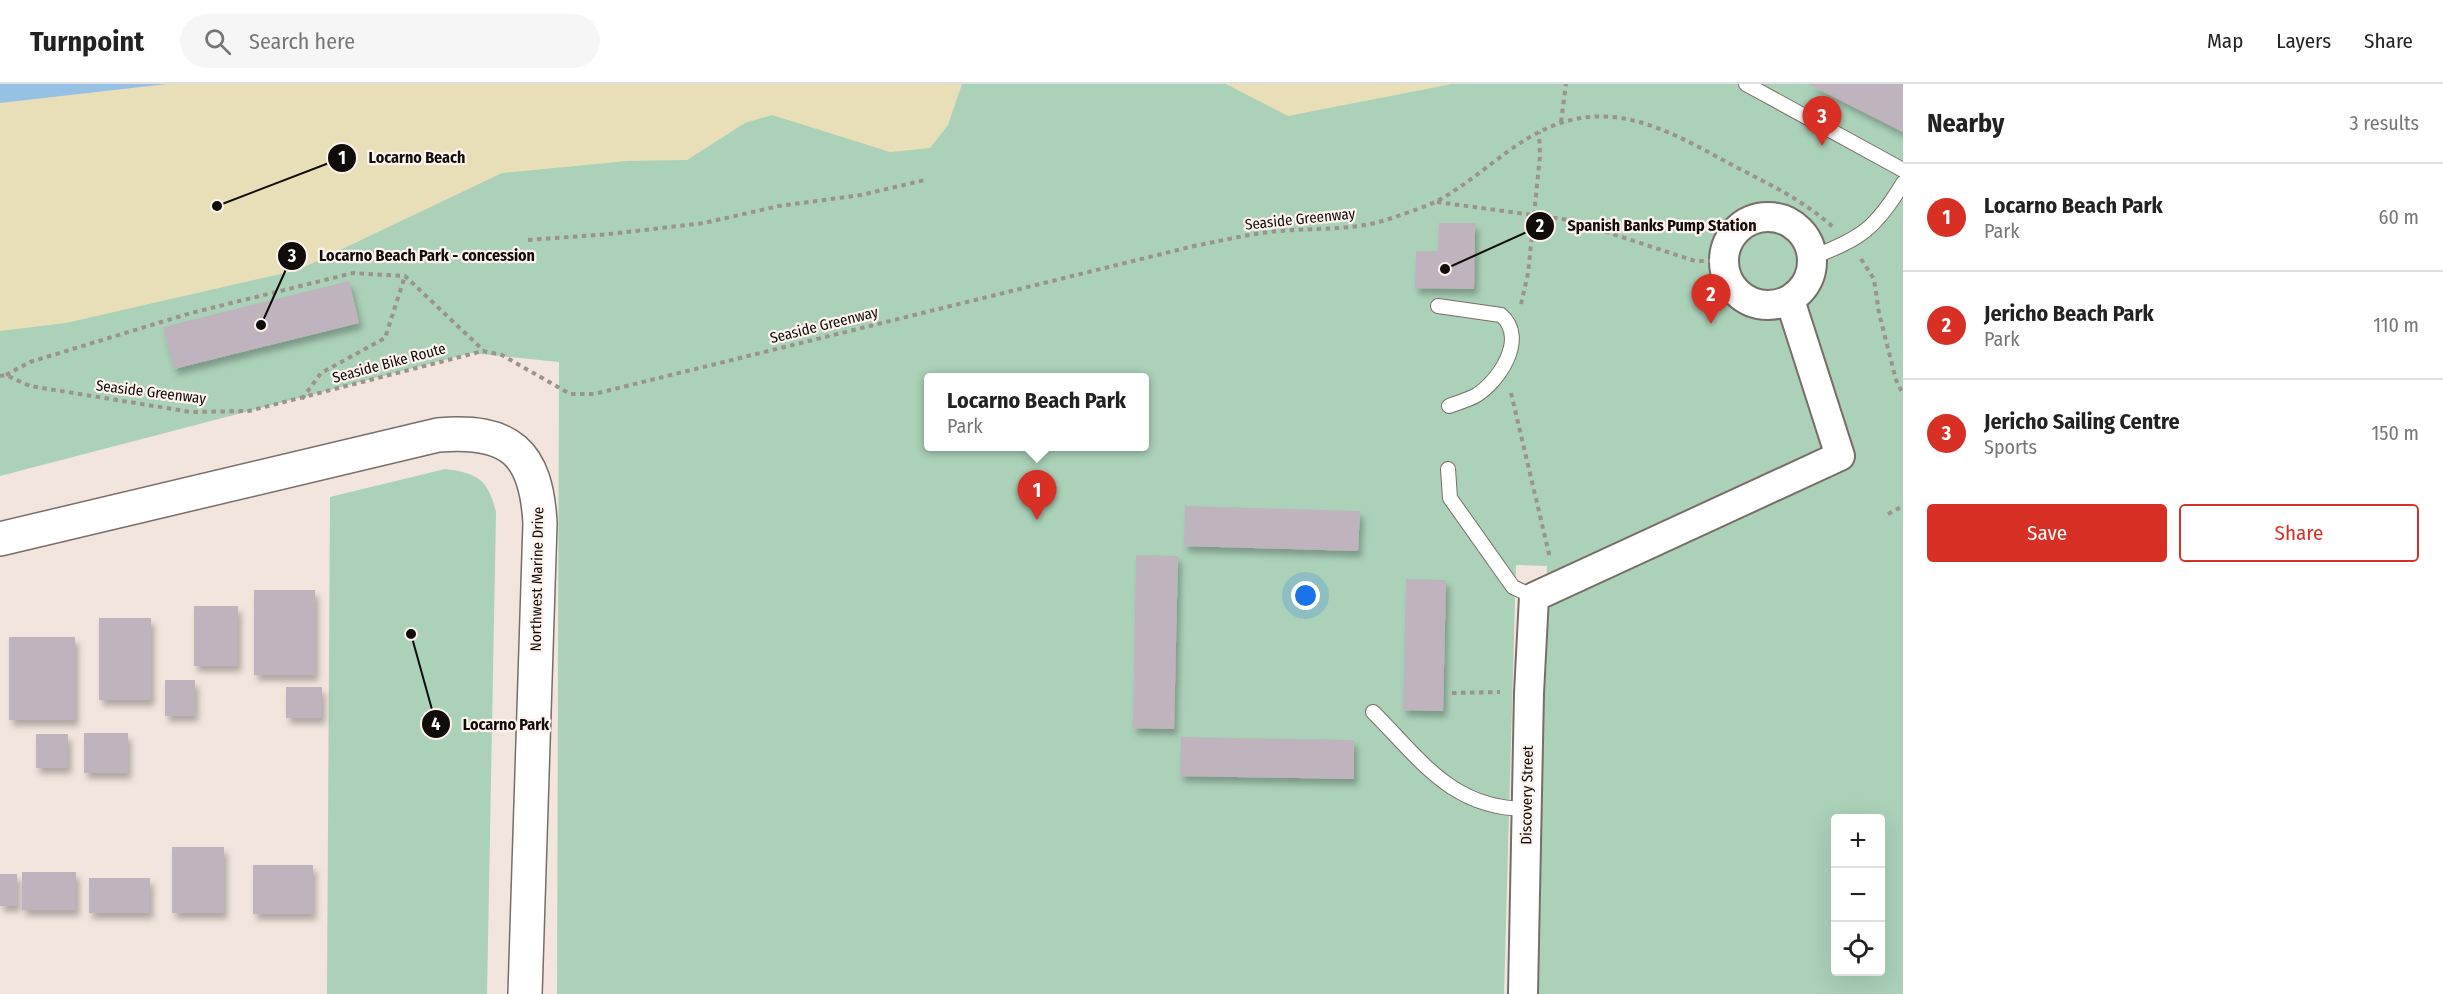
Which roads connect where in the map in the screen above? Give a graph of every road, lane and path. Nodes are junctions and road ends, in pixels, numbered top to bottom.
1 (1566, 84) edge
2 (1746, 84) edge
3 (1561, 122) junction
4 (1539, 132) junction
5 (1903, 170) edge
6 (925, 180) dead end
7 (1903, 183) edge
8 (1436, 201) junction
9 (1533, 216) junction
10 (528, 240) dead end
11 (1851, 242) junction
12 (1813, 257) junction
13 (1723, 261) junction
14 (405, 276) junction
15 (1790, 300) junction
16 (1438, 306) dead end
17 (1514, 338) junction
18 (483, 351) junction
19 (1506, 363) junction
20 (6, 375) junction
21 (0, 376) edge
22 (1903, 394) edge
23 (301, 399) junction
24 (1449, 406) dead end
25 (1448, 469) dead end
26 (1903, 506) edge
27 (1888, 514) dead end
28 (0, 539) edge
29 (1552, 569) dead end
30 (1534, 597) junction
31 (1512, 692) dead end
32 (1452, 693) dead end
33 (1373, 712) dead end
34 (1527, 809) junction
35 (525, 994) edge
36 (1523, 994) edge

1 - 3 path
2 - 5 lane
3 - 4 path, Seaside Greenway
3 - 11 path, Seaside Greenway
4 - 8 path, Seaside Greenway
4 - 9 path
6 - 10 path
7 - 11 lane
8 - 9 path
8 - 18 path, Seaside Greenway
9 - 13 path
9 - 17 path
11 - 12 lane
11 - 22 path, Seaside Greenway
12 - 13 street
12 - 15 street
13 - 15 street
14 - 18 path
14 - 20 path
14 - 23 path
15 - 30 street
16 - 17 lane
17 - 19 lane
18 - 23 path, Seaside Bike Route
19 - 24 lane
19 - 29 path
20 - 21 path
20 - 23 path, Seaside Greenway
25 - 30 lane
26 - 27 path
28 - 35 street, Northwest Marine Drive
30 - 34 street, Discovery Street
31 - 32 path
33 - 34 lane
34 - 36 street, Discovery Street

